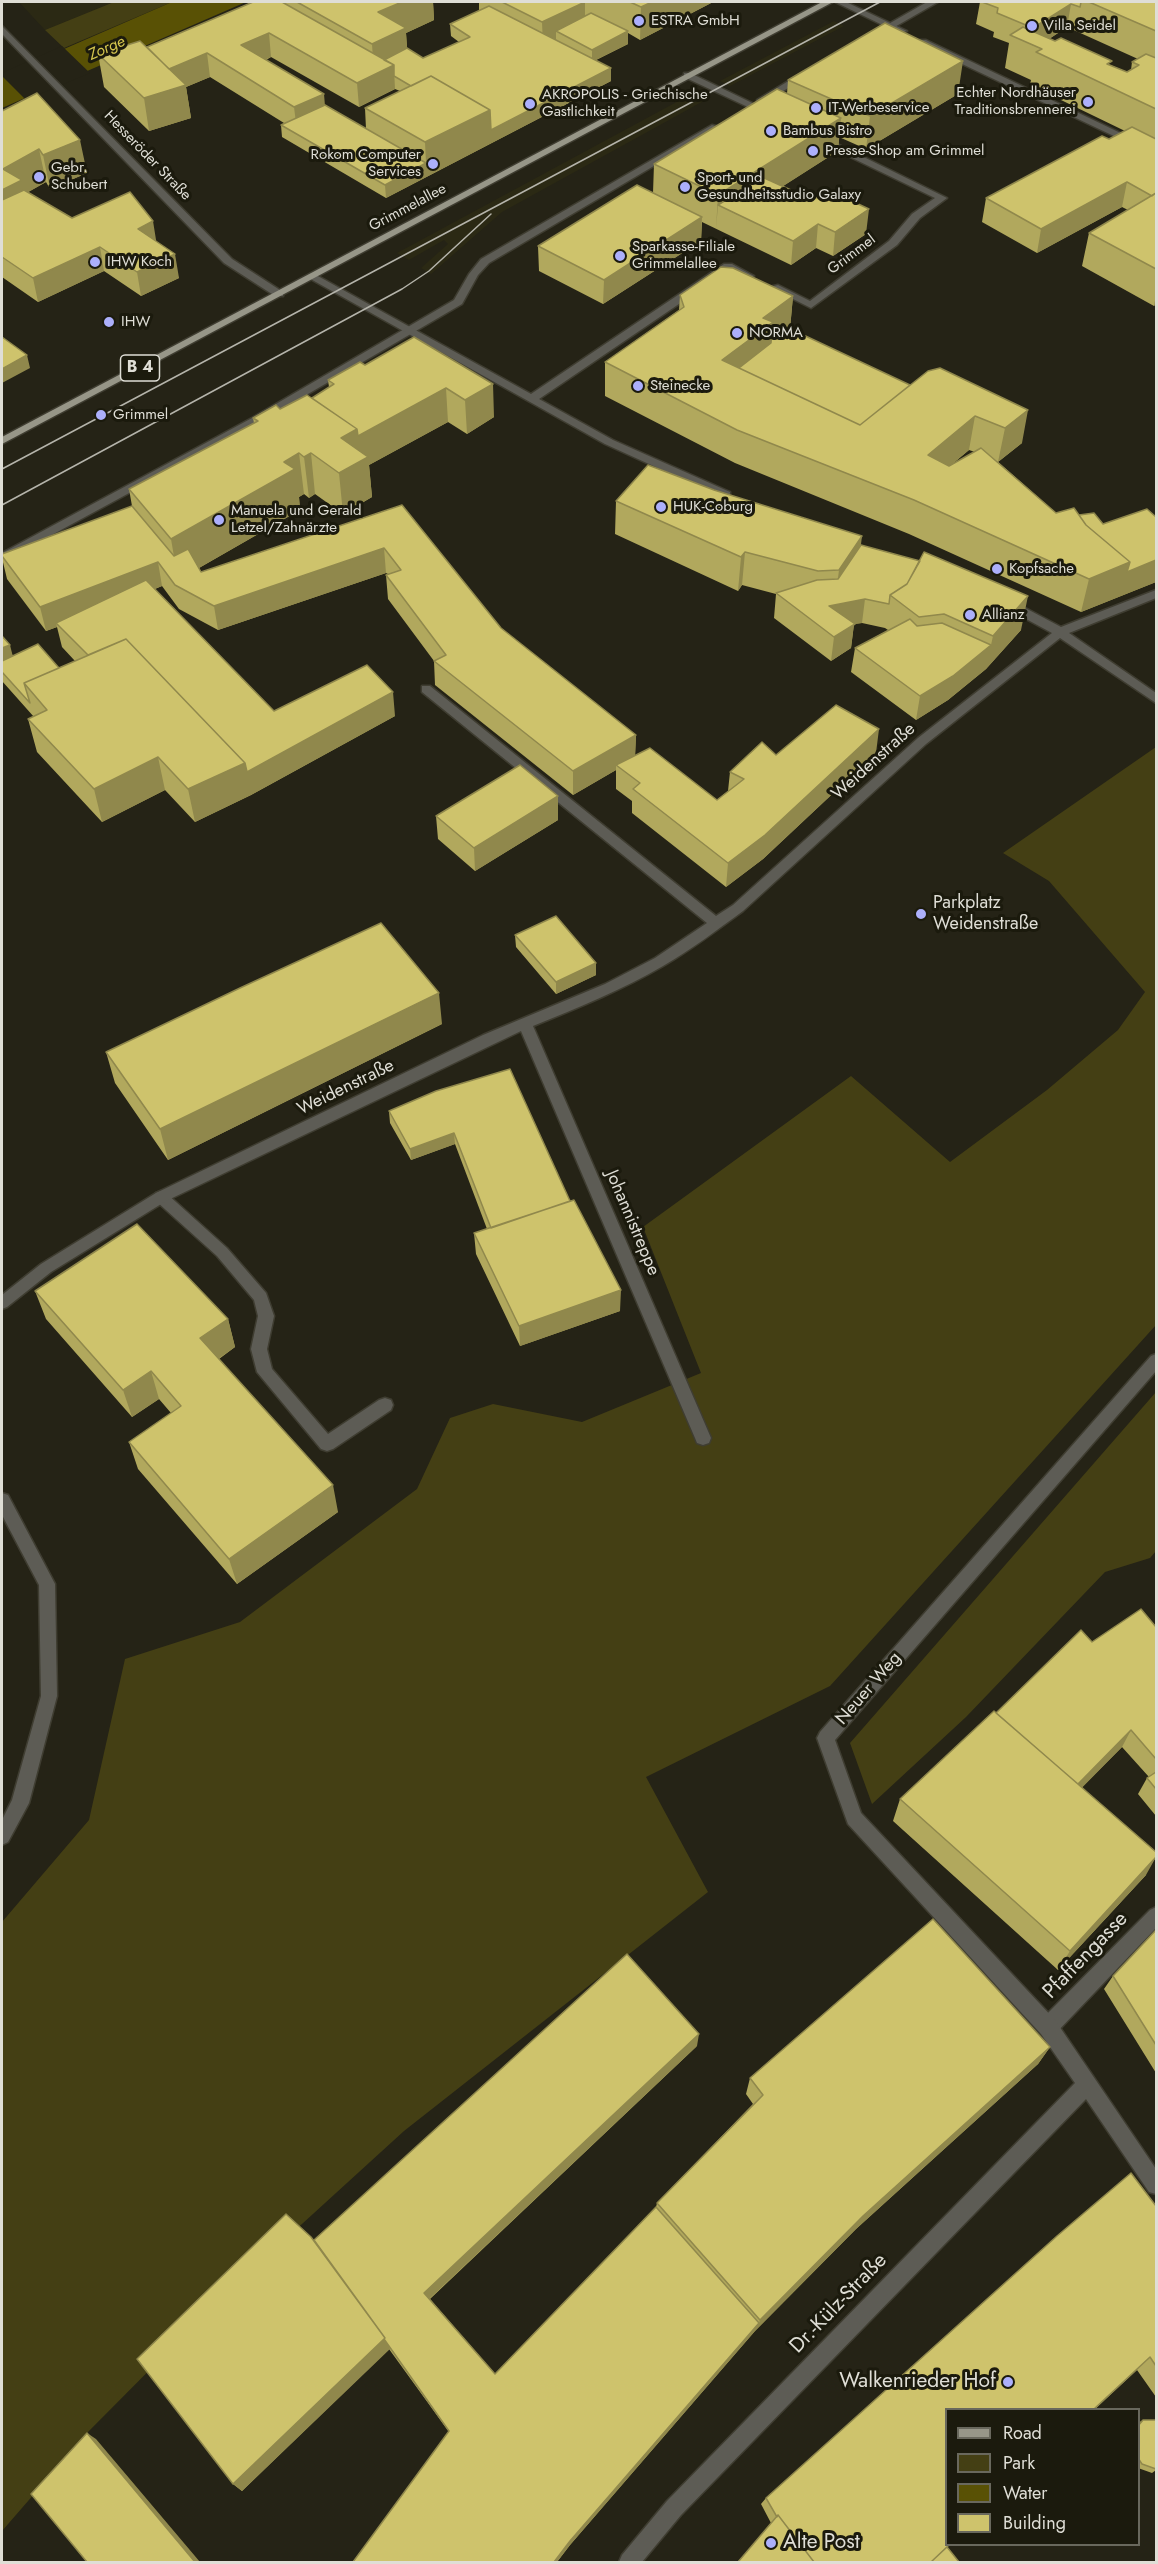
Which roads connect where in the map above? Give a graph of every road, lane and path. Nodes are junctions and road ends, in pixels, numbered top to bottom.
1 (828, 2) edge
2 (840, 2) edge
3 (933, 2) edge
4 (891, 26) junction
5 (2, 29) edge
6 (861, 42) edge
7 (813, 70) edge
8 (687, 75) junction
9 (753, 106) junction
10 (743, 112) edge
11 (783, 121) edge
12 (723, 123) edge
13 (813, 135) edge
14 (1156, 153) edge
15 (312, 277) junction
16 (279, 294) junction
17 (409, 331) junction
18 (531, 399) junction
19 (2, 441) edge
20 (736, 499) edge
21 (2, 558) edge
22 (1156, 594) edge
23 (999, 600) edge
24 (1060, 632) junction
25 (426, 689) dead end
26 (1156, 699) edge
27 (717, 924) junction
28 (525, 1024) junction
29 (162, 1197) junction
30 (2, 1302) edge
31 (1156, 1361) edge
32 (386, 1405) dead end
33 (703, 1438) dead end
34 (2, 1500) edge
35 (2, 1836) edge
36 (1156, 1916) edge
37 (1048, 2027) junction
38 (1088, 2084) junction
39 (1156, 2185) edge
40 (629, 2562) edge

1 - 8 main road, Grimmelallee / B 4
2 - 4 street
3 - 4 street
4 - 6 street
4 - 14 street
5 - 16 street, Hesseröder Straße
7 - 9 street
8 - 9 street
8 - 15 main road, Grimmelallee / B 4
9 - 10 street
9 - 11 street
12 - 17 street
13 - 18 street, Grimmel
15 - 16 main road, Grimmelallee / B 4
15 - 17 street
16 - 19 main road, Grimmelallee / B 4
17 - 18 street
17 - 21 street
18 - 20 street
22 - 24 street
23 - 24 street
24 - 26 street
24 - 27 street, Weidenstraße
25 - 27 street
27 - 28 street, Weidenstraße
28 - 29 street, Weidenstraße
28 - 33 street, Johannistreppe
29 - 30 street, Weidenstraße
29 - 32 street
31 - 37 street, Neuer Weg
34 - 35 street
36 - 37 street, Pfaffengasse
37 - 38 street
38 - 39 street
38 - 40 street, Dr.-Külz-Straße

